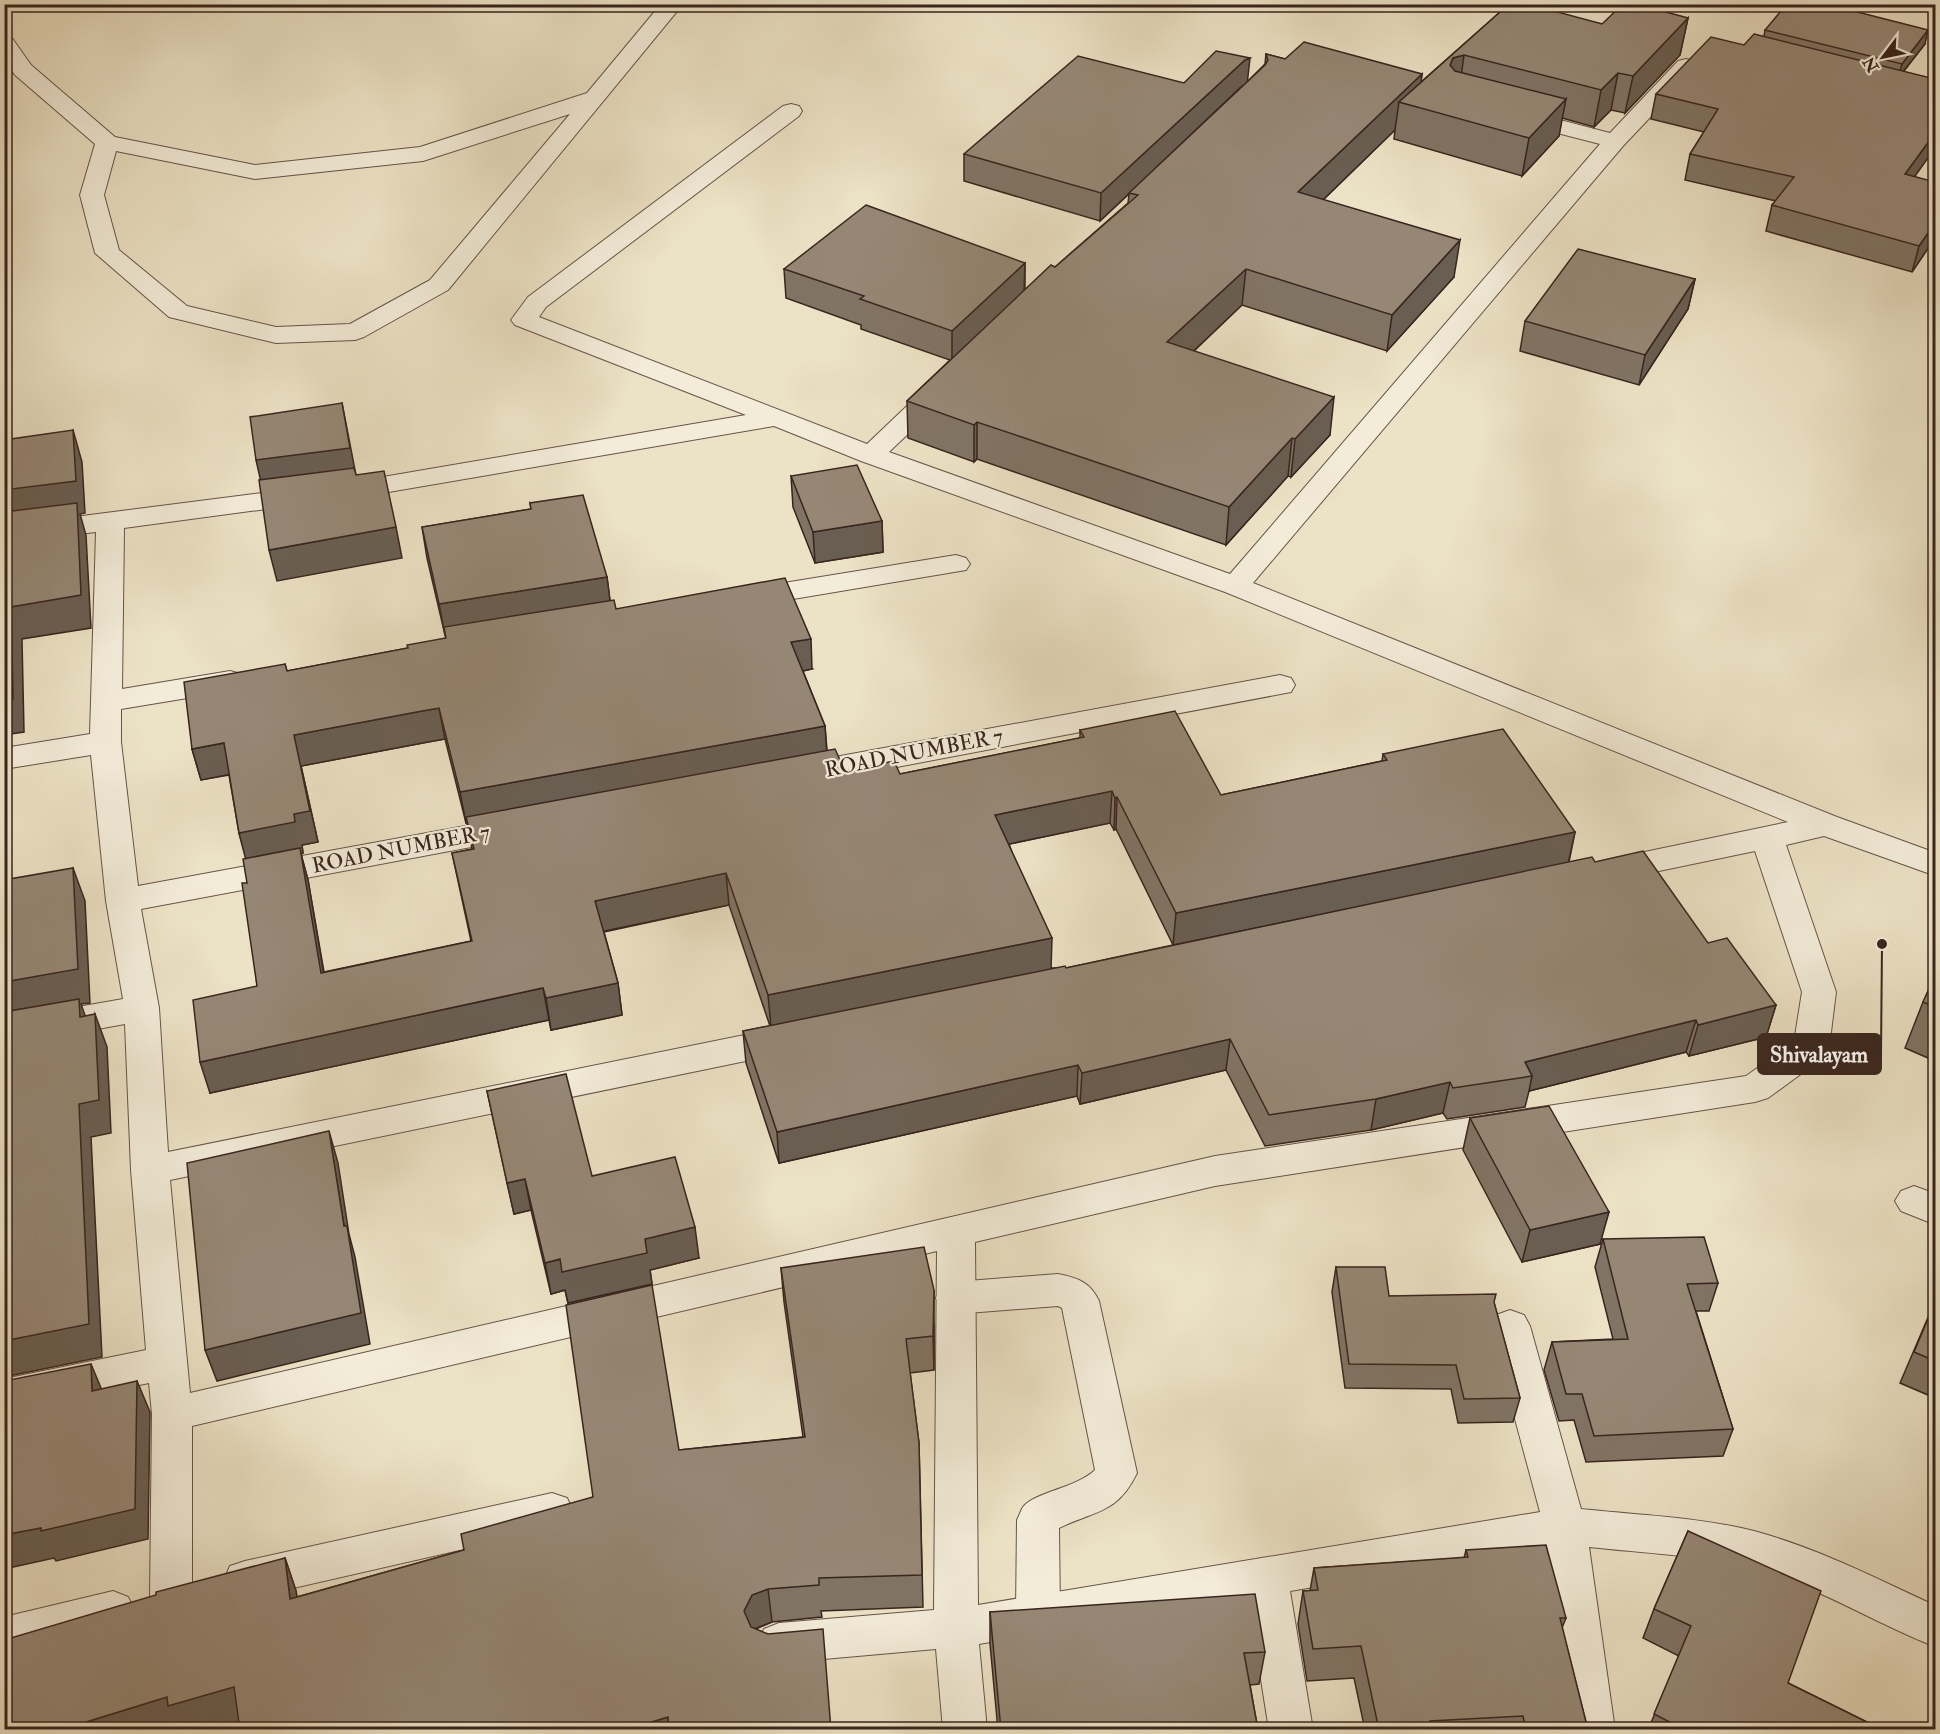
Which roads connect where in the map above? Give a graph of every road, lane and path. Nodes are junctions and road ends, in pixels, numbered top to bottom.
1 (673, 4) edge
2 (4, 43) edge
3 (1702, 49) edge
4 (595, 98) junction
5 (1492, 110) edge
6 (791, 111) dead end
7 (1615, 141) junction
8 (107, 142) junction
9 (957, 373) edge
10 (776, 418) junction
11 (871, 455) junction
12 (110, 522) junction
13 (4, 536) edge
14 (956, 564) dead end
15 (1236, 586) junction
16 (720, 602) edge
17 (261, 676) edge
18 (1280, 685) dead end
19 (107, 701) junction
20 (105, 742) junction
21 (4, 759) edge
22 (766, 781) edge
23 (544, 822) edge
24 (1826, 825) junction
25 (1767, 838) junction
26 (1935, 866) edge
27 (1579, 877) edge
28 (123, 901) junction
29 (142, 1008) junction
30 (4, 1033) edge
31 (818, 1033) edge
32 (150, 1170) junction
33 (956, 1231) junction
34 (956, 1298) junction
35 (1510, 1326) dead end
36 (169, 1362) junction
37 (4, 1396) edge
38 (172, 1413) junction
39 (560, 1509) edge
40 (1565, 1527) junction
41 (1266, 1575) junction
42 (171, 1597) junction
43 (1038, 1614) junction
44 (1935, 1627) edge
45 (956, 1628) junction
46 (4, 1637) edge
47 (772, 1644) edge
48 (965, 1730) edge
49 (1291, 1730) edge
50 (1593, 1730) edge

1 - 4 street
2 - 8 street
3 - 7 street
4 - 8 street
4 - 8 street
5 - 7 street
6 - 10 street
7 - 15 street
9 - 11 street
10 - 11 street
10 - 12 street
11 - 15 street
12 - 13 street
12 - 19 street
14 - 16 street
15 - 24 street
17 - 19 street
18 - 22 street, ROAD NUMBER 7
19 - 20 street
20 - 21 street
20 - 28 street
23 - 28 street, ROAD NUMBER 7
24 - 25 street
24 - 26 street
25 - 27 street
25 - 33 street
28 - 29 street
29 - 30 street
29 - 32 street
31 - 32 street
32 - 36 street
33 - 34 street
33 - 38 street
34 - 43 street
34 - 45 street
35 - 40 street
36 - 37 street
36 - 38 street
38 - 42 street
39 - 42 street
40 - 41 street
40 - 44 street
40 - 50 street
41 - 43 street
41 - 49 street
42 - 46 street
43 - 45 street
45 - 47 street
45 - 48 street

